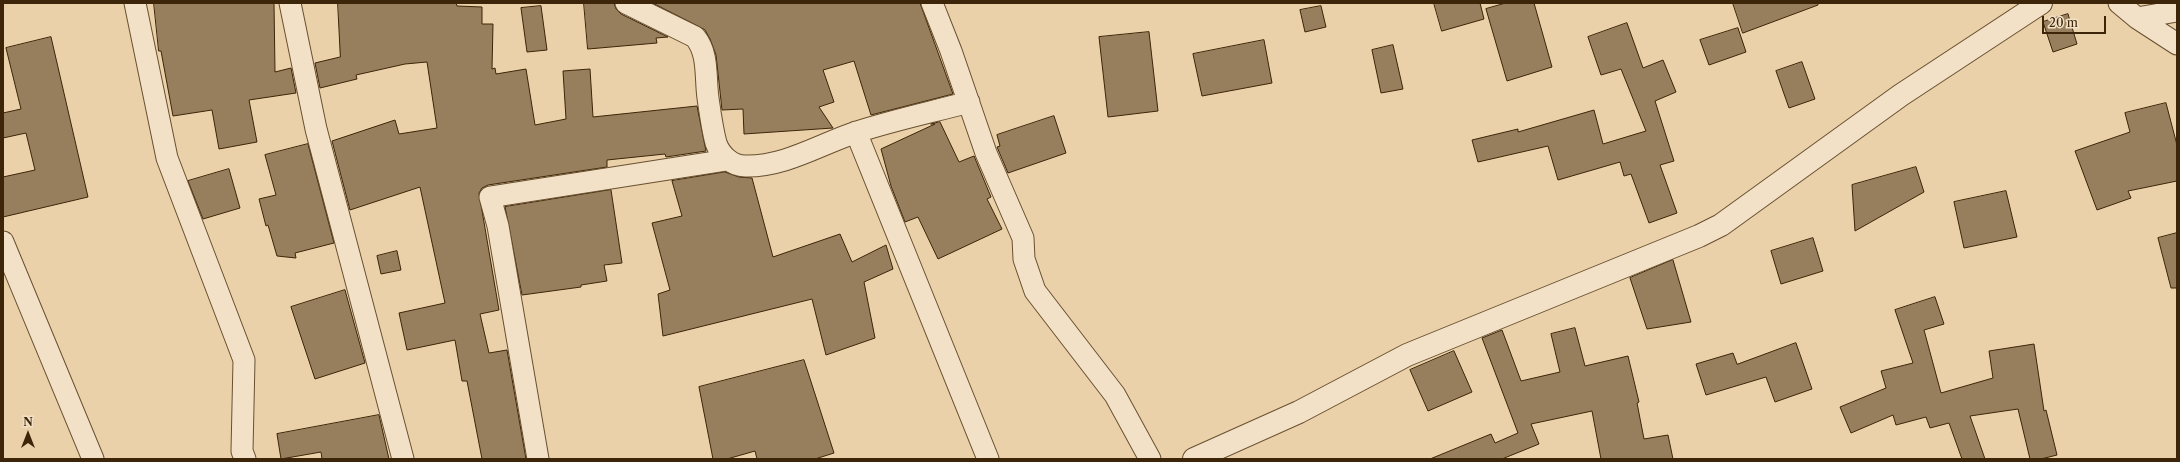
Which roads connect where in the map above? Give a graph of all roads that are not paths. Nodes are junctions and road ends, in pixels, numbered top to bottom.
1 (135, 3) edge
2 (290, 3) edge
3 (626, 3) edge
4 (932, 3) edge
5 (2041, 3) edge
6 (2119, 3) edge
7 (2177, 12) edge
8 (2137, 18) junction
9 (2177, 44) edge
10 (969, 102) junction
11 (856, 132) junction
12 (727, 160) junction
13 (3, 242) edge
14 (1201, 457) edge
15 (93, 459) edge
16 (245, 459) edge
17 (402, 459) edge
18 (538, 459) edge
19 (988, 459) edge
20 (1150, 459) edge

1 - 16 street
2 - 17 street
3 - 12 street
4 - 10 street
5 - 14 street
6 - 8 street
7 - 8 street
8 - 9 street
10 - 11 street
10 - 20 street
11 - 12 street
11 - 19 street
12 - 18 street
13 - 15 street

